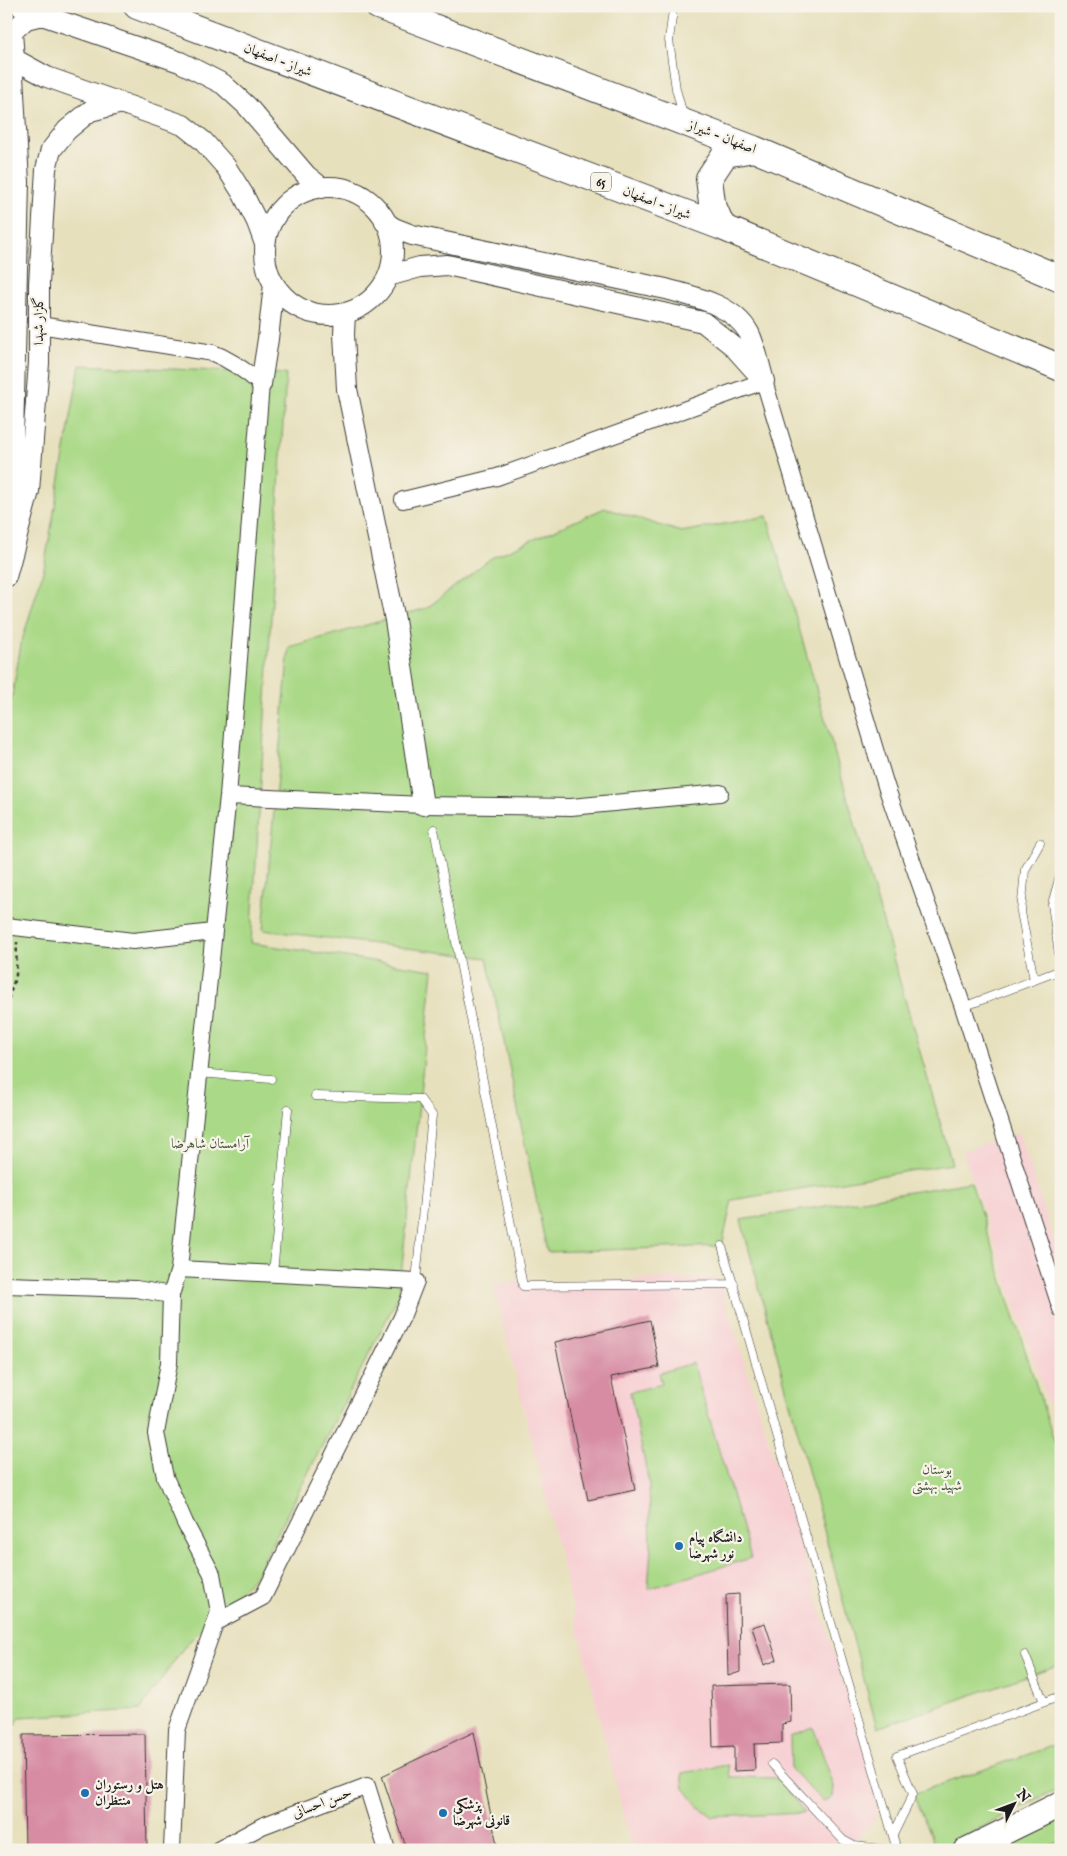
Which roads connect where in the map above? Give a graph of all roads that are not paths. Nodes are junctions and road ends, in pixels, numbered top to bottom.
1 (137, 6) edge
2 (378, 6) edge
3 (676, 6) edge
4 (32, 10) edge
5 (10, 55) edge
6 (122, 102) junction
7 (684, 122) junction
8 (754, 149) junction
9 (322, 188) junction
10 (385, 222) junction
11 (722, 228) junction
12 (265, 244) junction
13 (388, 276) junction
14 (1061, 279) edge
15 (274, 284) junction
16 (345, 313) junction
17 (40, 325) junction
18 (1061, 368) edge
19 (764, 381) junction
20 (261, 384) junction
21 (403, 500) dead end
22 (6, 504) edge
23 (6, 577) edge
24 (720, 794) dead end
25 (228, 796) junction
26 (423, 805) junction
27 (434, 829) dead end
28 (1040, 843) dead end
29 (1061, 872) edge
30 (12, 927) edge
31 (213, 932) junction
32 (1061, 970) edge
33 (1034, 980) junction
34 (963, 1007) junction
35 (199, 1073) junction
36 (271, 1079) dead end
37 (315, 1096) dead end
38 (288, 1109) dead end
39 (722, 1246) dead end
40 (179, 1269) junction
41 (273, 1274) junction
42 (416, 1281) junction
43 (734, 1284) junction
44 (6, 1285) edge
45 (171, 1295) junction
46 (1061, 1309) edge
47 (216, 1622) junction
48 (1025, 1655) dead end
49 (1061, 1696) edge
50 (1044, 1702) junction
51 (772, 1764) dead end
52 (1061, 1804) edge
53 (893, 1834) junction
54 (172, 1850) edge
55 (218, 1850) edge
56 (387, 1850) edge
57 (891, 1850) edge
58 (897, 1850) edge
59 (967, 1850) edge

1 - 11 highway, شیراز - اصفهان / 65
2 - 7 highway, اصفهان - شیراز
3 - 7 lane
4 - 5 street, گلزار شهدا
4 - 9 street
5 - 6 street
5 - 22 street, گلزار شهدا
6 - 12 street
6 - 17 street, گلزار شهدا
7 - 8 highway, اصفهان - شیراز
8 - 11 highway
8 - 14 highway, اصفهان - شیراز
9 - 10 street
9 - 12 street
10 - 13 street
10 - 19 street
11 - 18 highway, شیراز - اصفهان / 65
12 - 15 street
13 - 16 street
13 - 19 street
15 - 16 street
15 - 20 street
16 - 26 street
17 - 20 street
17 - 23 street, گلزار شهدا
19 - 21 street
19 - 34 street
20 - 25 street
24 - 26 street
25 - 26 street
25 - 31 street
27 - 43 lane
28 - 33 lane
29 - 32 lane
30 - 31 street
31 - 35 street
32 - 33 lane
33 - 34 lane
34 - 46 street
35 - 36 lane
35 - 40 street
37 - 42 lane
38 - 41 lane
39 - 43 lane
40 - 41 street
40 - 45 street
41 - 42 street
42 - 47 street
43 - 53 lane
44 - 45 street
45 - 47 street
47 - 54 street
48 - 50 lane
49 - 50 lane
50 - 53 lane
51 - 57 lane
52 - 59 main road
53 - 58 lane
55 - 56 street, حسن احسانی

